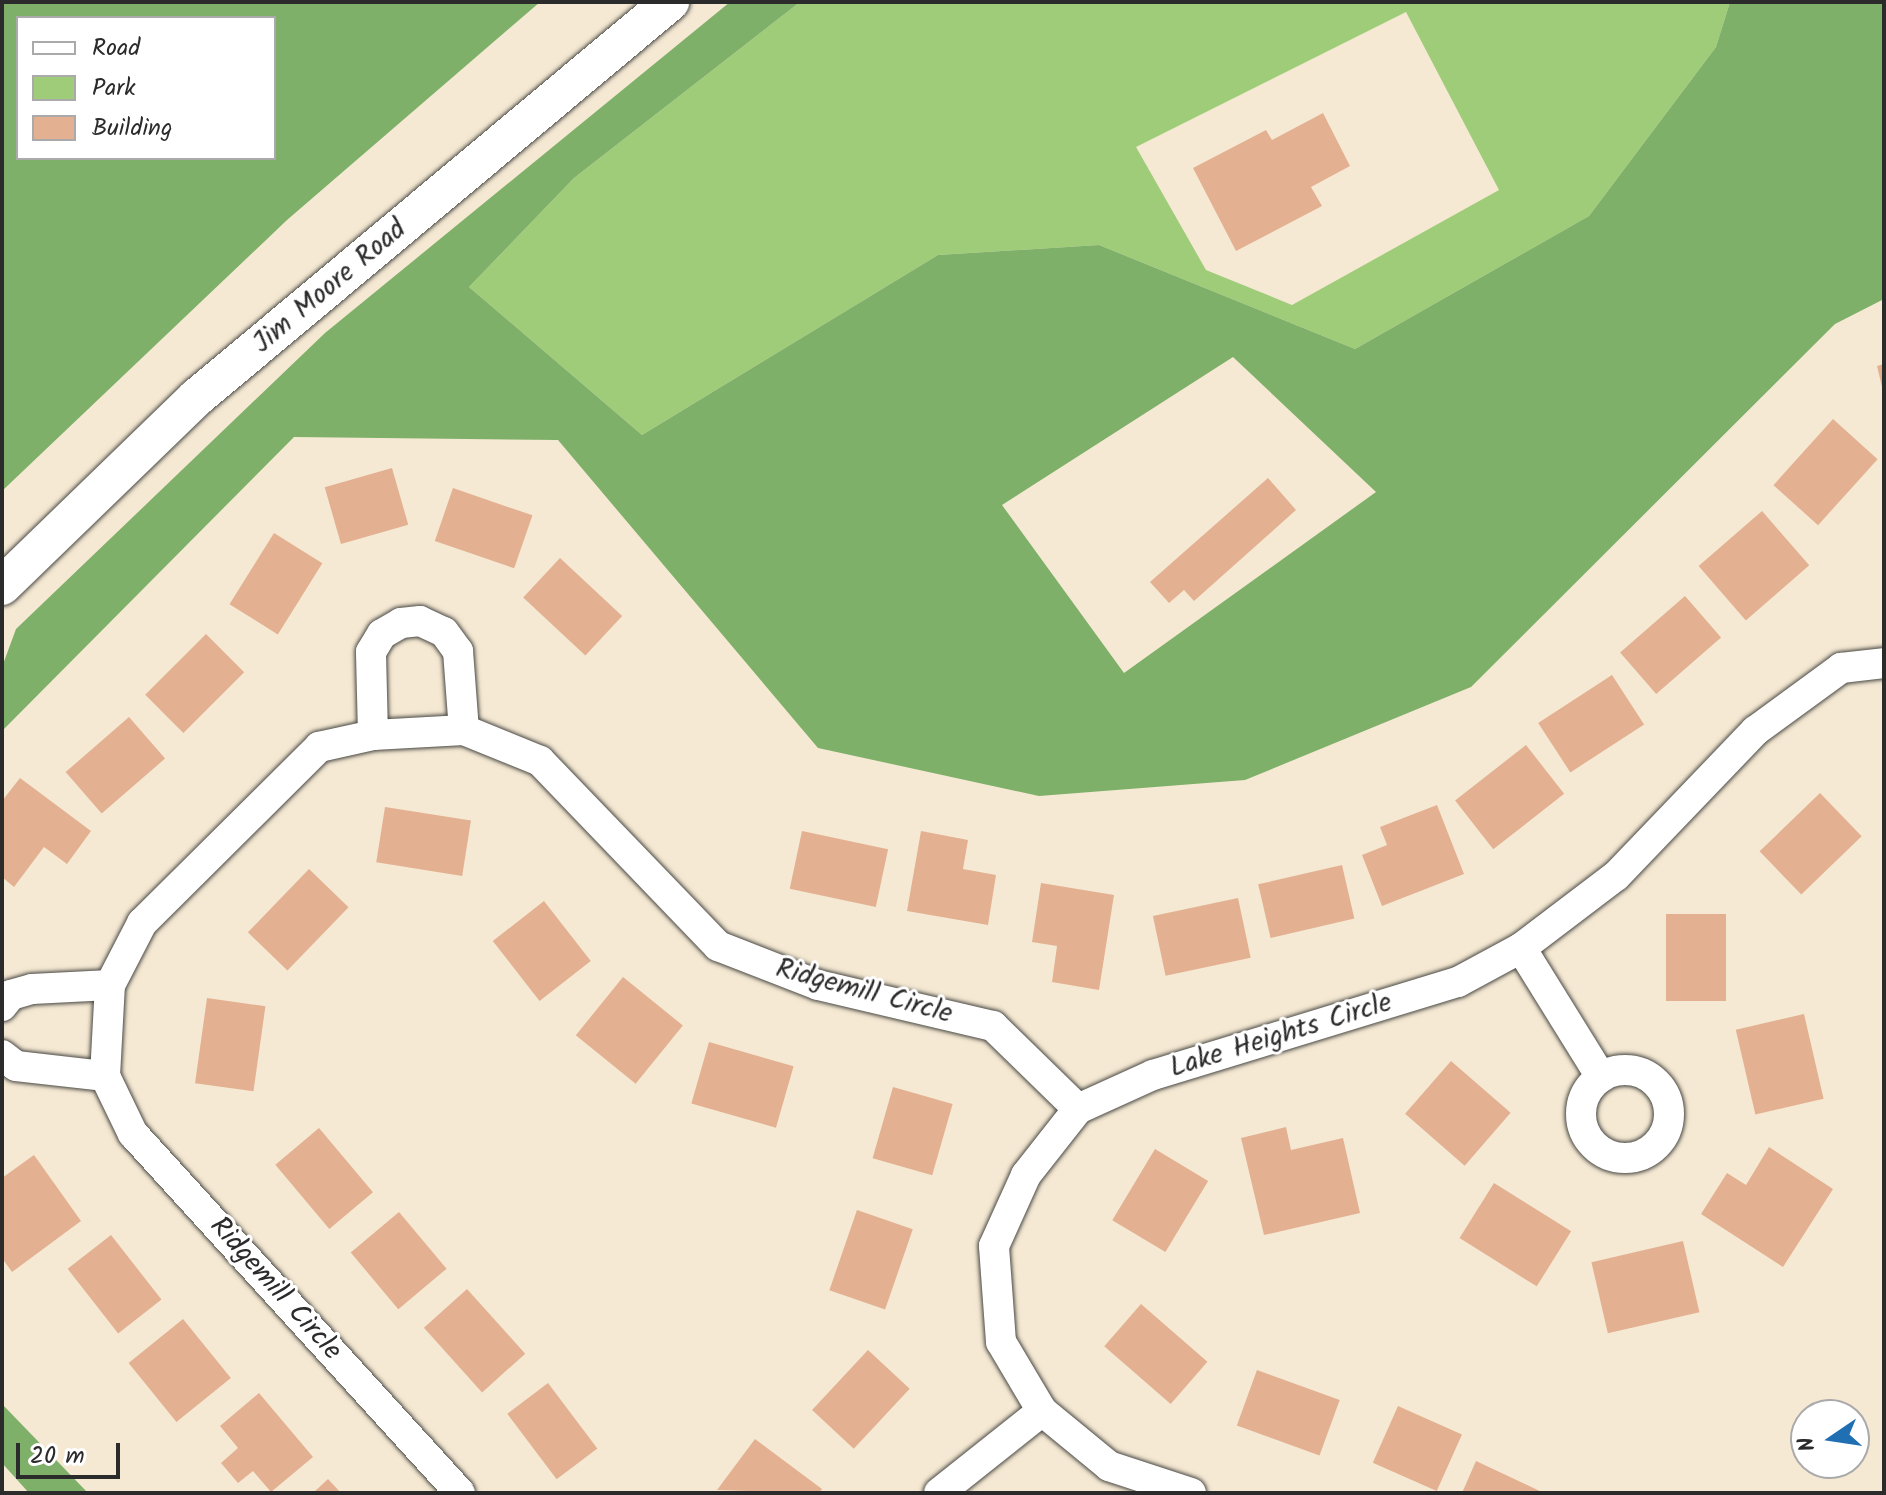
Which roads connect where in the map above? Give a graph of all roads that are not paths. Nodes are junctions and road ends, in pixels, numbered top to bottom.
1 (670, 2) edge
2 (2, 586) edge
3 (1884, 663) edge
4 (464, 730) junction
5 (373, 735) junction
6 (1521, 948) junction
7 (110, 985) junction
8 (2, 1006) edge
9 (2, 1055) edge
10 (105, 1076) junction
11 (1601, 1077) dead end
12 (1078, 1109) junction
13 (1042, 1411) junction
14 (460, 1493) edge
15 (939, 1493) edge
16 (1191, 1493) edge

1 - 2 street, Jim Moore Road
3 - 6 street, Lake Heights Circle
4 - 5 street, Ridgemill Circle
4 - 5 street
4 - 12 street, Ridgemill Circle
5 - 7 street, Ridgemill Circle
6 - 11 street
6 - 12 street, Lake Heights Circle
7 - 8 street
7 - 10 street, Ridgemill Circle
9 - 10 street
10 - 14 street, Ridgemill Circle
12 - 13 street, Lake Heights Circle
13 - 15 street
13 - 16 street, Lake Heights Circle

